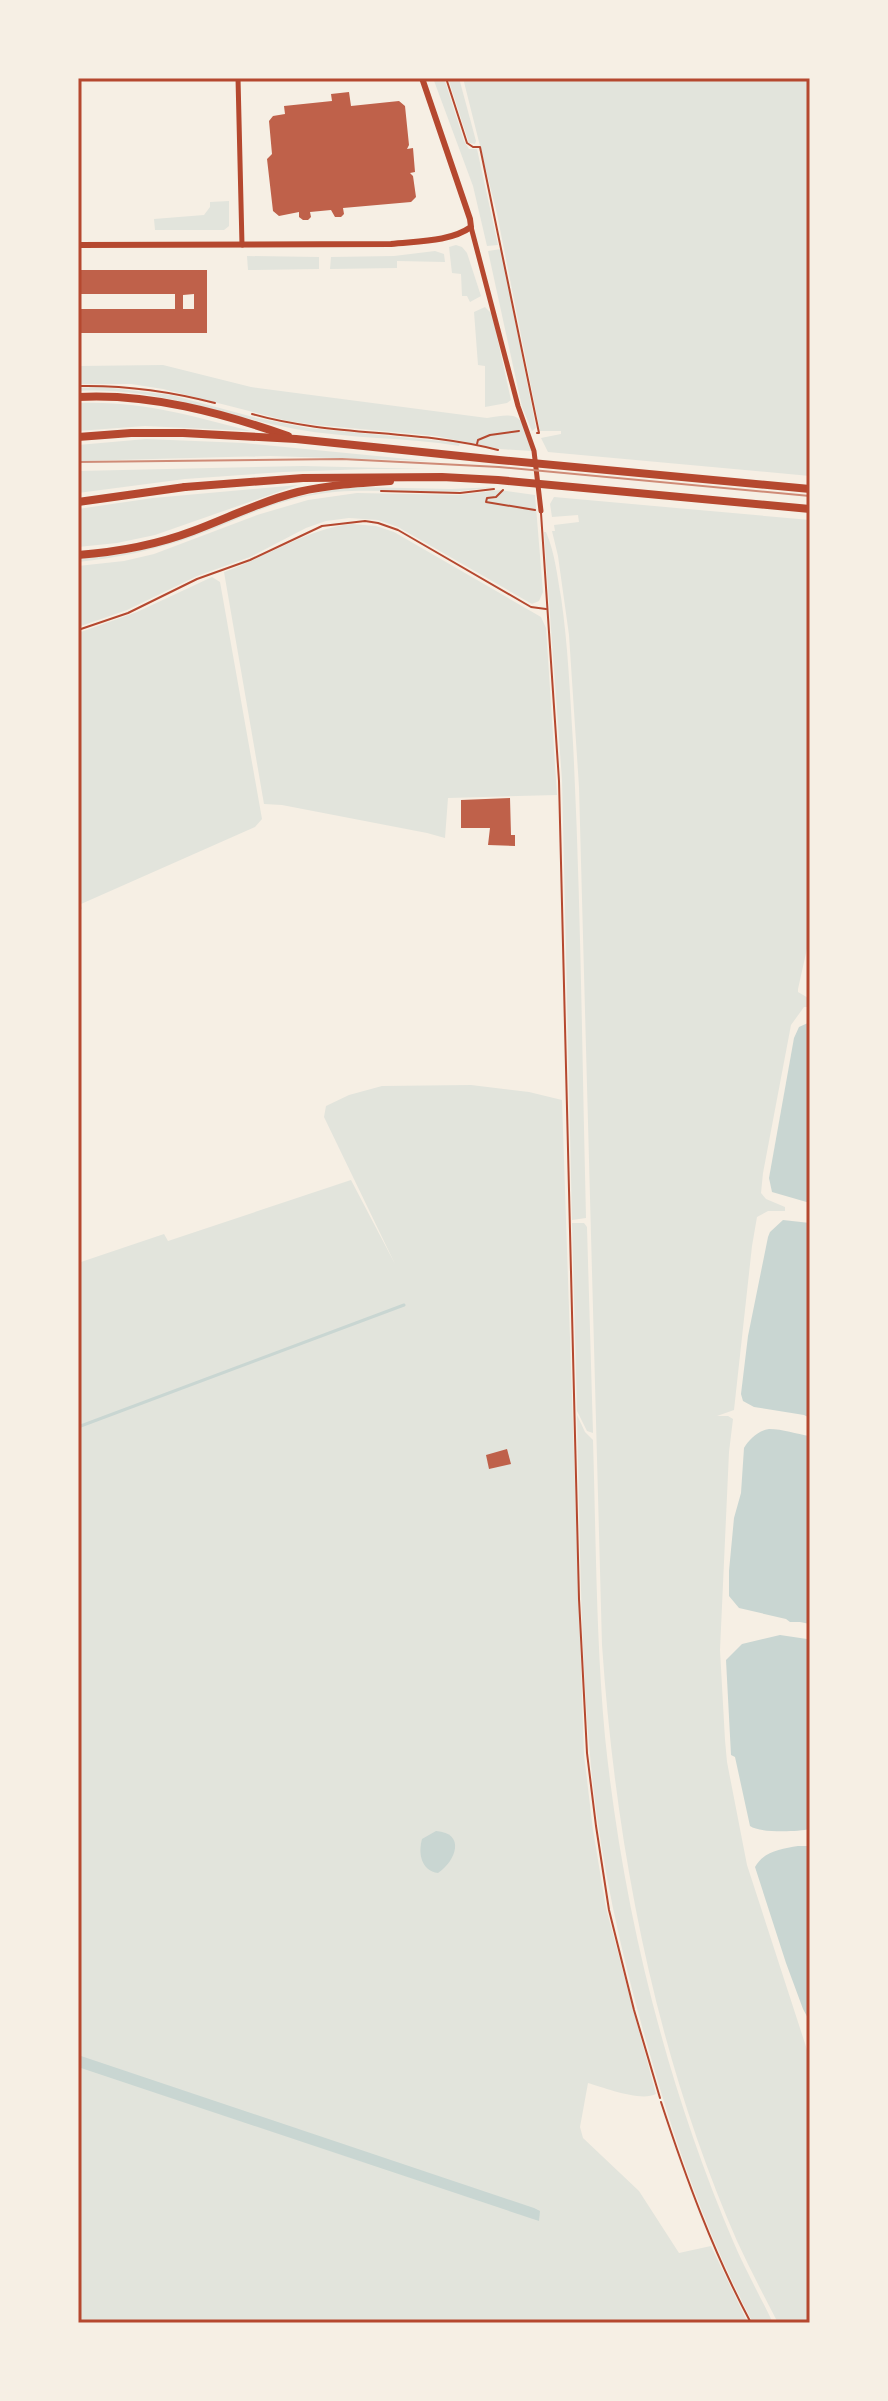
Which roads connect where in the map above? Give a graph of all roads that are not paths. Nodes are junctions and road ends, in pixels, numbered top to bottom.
1 (238, 78) edge
2 (422, 78) edge
3 (471, 227) junction
4 (78, 245) edge
5 (242, 245) junction
6 (78, 397) edge
7 (78, 437) edge
8 (296, 439) junction
9 (442, 477) junction
10 (810, 489) edge
11 (78, 502) edge
12 (810, 509) edge
13 (541, 511) joint
14 (78, 555) edge
15 (548, 609) junction
16 (78, 630) edge
17 (660, 2098) road end

1 - 5 street
2 - 3 street
3 - 5 street
3 - 13 street
4 - 5 street
6 - 8 highway
7 - 8 highway
8 - 10 highway
9 - 11 highway
9 - 12 highway
9 - 14 highway
13 - 15 lane
15 - 16 lane
15 - 17 lane

